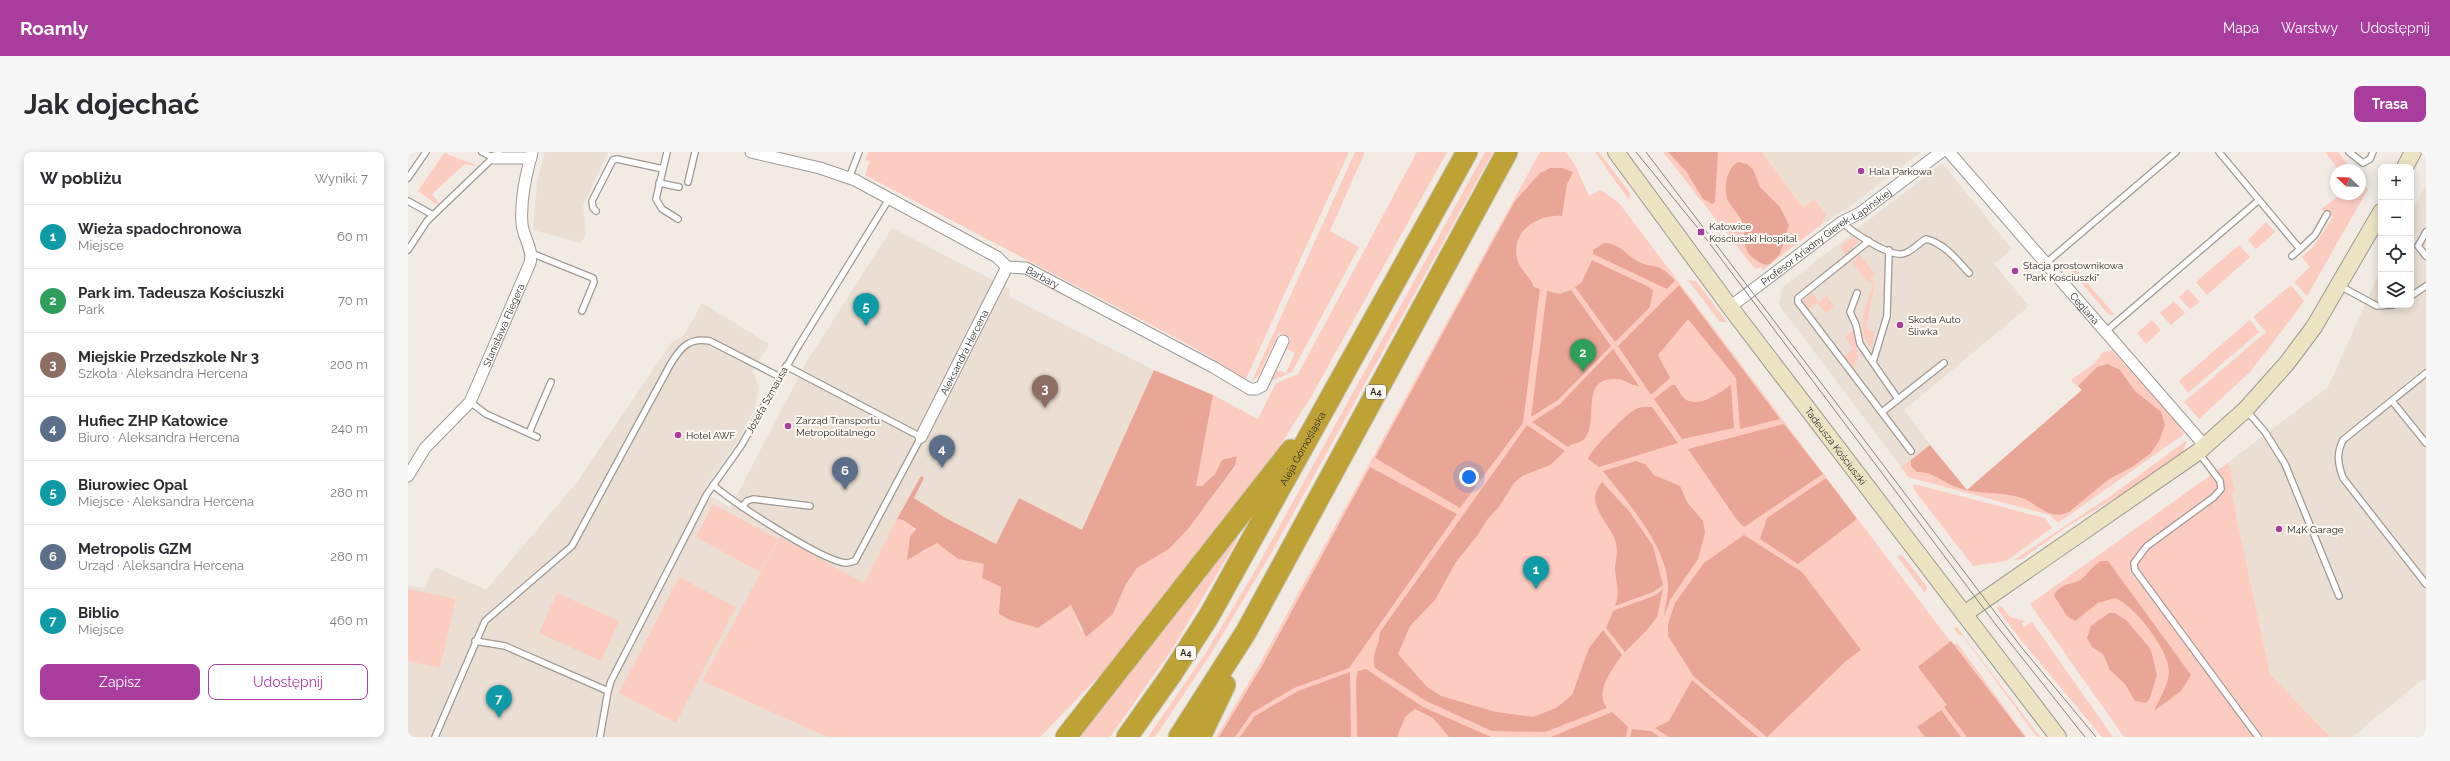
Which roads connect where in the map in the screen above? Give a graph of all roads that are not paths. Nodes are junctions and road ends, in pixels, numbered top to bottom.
1 (426, 152) edge
2 (482, 152) edge
3 (667, 152) edge
4 (695, 152) edge
5 (751, 152) edge
6 (859, 152) edge
7 (1467, 152) edge
8 (1507, 152) edge
9 (1616, 152) edge
10 (1941, 152) edge
11 (1949, 152) edge
12 (2176, 152) edge
13 (2219, 152) edge
14 (2349, 152) edge
15 (2373, 152) edge
16 (2414, 152) edge
17 (497, 155) edge
18 (531, 155) edge
19 (2407, 164) edge
20 (663, 169) junction
21 (408, 178) edge
22 (849, 178) junction
23 (688, 182) dead end
24 (659, 183) junction
25 (679, 188) dead end
26 (889, 199) junction
27 (2259, 200) junction
28 (408, 201) edge
29 (596, 211) dead end
30 (2327, 214) dead end
31 (433, 215) junction
32 (2378, 217) edge
33 (678, 219) dead end
34 (1842, 222) junction
35 (2426, 232) edge
36 (1869, 241) junction
37 (408, 247) edge
38 (2300, 249) junction
39 (1889, 250) junction
40 (531, 253) junction
41 (2292, 256) dead end
42 (2426, 256) edge
43 (2046, 263) junction
44 (1007, 267) junction
45 (1969, 273) dead end
46 (2340, 286) junction
47 (2426, 286) edge
48 (1857, 292) dead end
49 (2414, 294) edge
50 (2378, 306) edge
51 (1730, 308) junction
52 (582, 311) dead end
53 (2105, 332) junction
54 (1283, 341) dead end
55 (1873, 362) junction
56 (1944, 363) dead end
57 (786, 366) junction
58 (2426, 373) edge
59 (780, 377) junction
60 (551, 382) dead end
61 (1333, 396) junction
62 (1898, 399) junction
63 (2392, 401) junction
64 (470, 402) junction
65 (2245, 410) junction
66 (1882, 412) junction
67 (529, 433) junction
68 (537, 437) dead end
69 (921, 437) junction
70 (2426, 443) edge
71 (2201, 449) junction
72 (1910, 451) dead end
73 (408, 476) edge
74 (714, 485) junction
75 (810, 506) dead end
76 (742, 508) junction
77 (2426, 584) edge
78 (2339, 596) dead end
79 (1964, 614) junction
80 (1246, 632) junction
81 (475, 641) junction
82 (1103, 687) junction
83 (608, 690) junction
84 (436, 737) edge
85 (600, 737) edge
86 (1049, 737) edge
87 (1066, 737) edge
88 (1126, 737) edge
89 (1179, 737) edge
90 (1200, 737) edge
91 (2058, 737) edge
92 (2258, 737) edge

1 - 21 lane
2 - 17 lane
3 - 20 lane
4 - 23 lane
5 - 22 street
6 - 22 lane
7 - 61 highway, Aleja Górnośląska / A4
8 - 80 highway, A4
9 - 51 street, Tadeusza Kościuszki
10 - 34 street, Profesor Ariadny Gierek-Łapińskiej
11 - 43 street, Ceglana
12 - 43 lane
13 - 27 lane
14 - 15 lane
16 - 19 street
17 - 18 street
17 - 31 lane
18 - 40 street
20 - 24 lane
20 - 29 lane
22 - 26 street
24 - 25 lane
24 - 33 lane
26 - 44 street
26 - 57 lane, Józefa Szmausa
27 - 38 lane
27 - 53 lane
28 - 31 lane
30 - 38 lane
31 - 37 lane
32 - 46 street
34 - 36 lane
34 - 51 street, Profesor Ariadny Gierek-Łapińskiej
35 - 42 lane
36 - 39 lane
36 - 66 lane
38 - 41 lane
39 - 45 lane
39 - 55 lane
40 - 52 lane
40 - 64 street, Stanisława Fliegera
43 - 53 street, Ceglana
44 - 54 street, Barbary
44 - 69 street, Aleksandra Hercena
46 - 50 lane
46 - 65 street
47 - 49 lane
48 - 55 lane
51 - 79 street, Tadeusza Kościuszki
53 - 71 street, Ceglana
55 - 62 lane
56 - 62 lane
57 - 59 lane, Józefa Szmausa
57 - 69 lane
58 - 63 lane
59 - 74 lane, Józefa Szmausa
59 - 81 lane
60 - 67 lane
61 - 82 highway
61 - 88 highway, Aleja Górnośląska / A4
62 - 66 lane
63 - 70 lane
63 - 77 lane
64 - 67 lane
64 - 73 street, Stanisława Fliegera
65 - 71 street
65 - 78 lane
66 - 72 lane
67 - 68 lane
69 - 76 lane
71 - 79 street
71 - 92 lane
74 - 76 lane
74 - 83 lane, Józefa Szmausa
75 - 76 lane
79 - 91 street, Tadeusza Kościuszki
80 - 89 highway, A4
80 - 90 highway
81 - 83 lane
81 - 84 lane
82 - 86 highway
82 - 87 highway
83 - 85 lane, Józefa Szmausa

